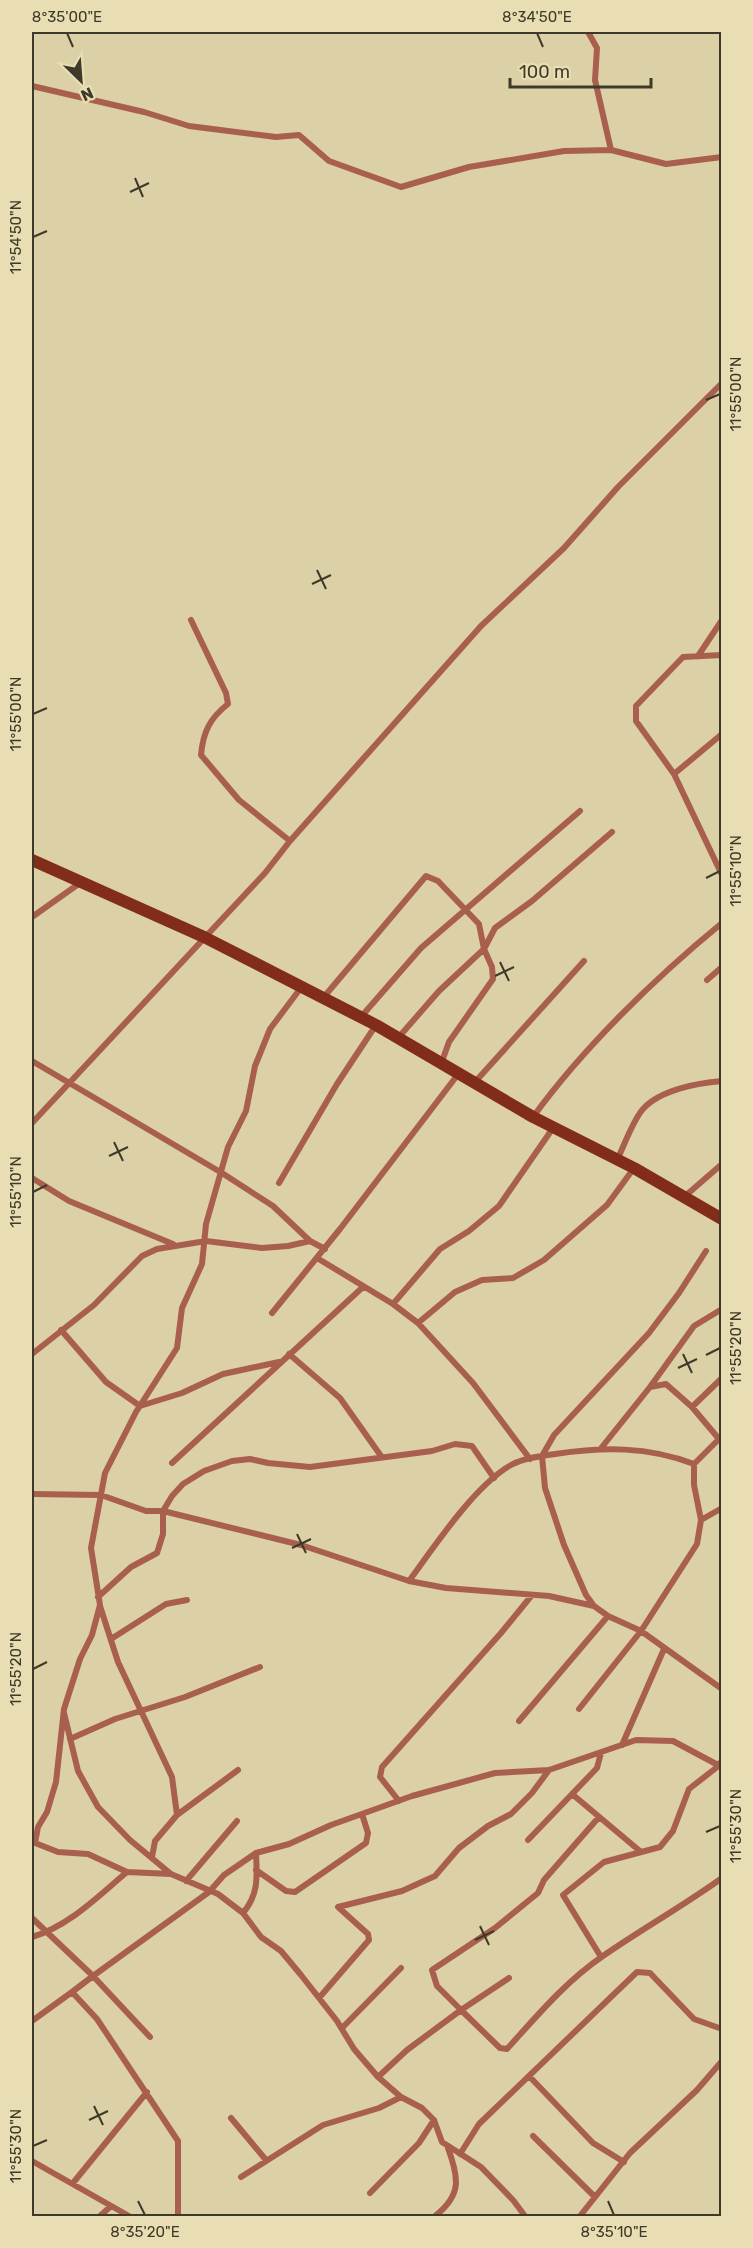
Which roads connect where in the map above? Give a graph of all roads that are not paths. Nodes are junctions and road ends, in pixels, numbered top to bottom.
1 (588, 32) edge
2 (32, 86) edge
3 (611, 150) junction
4 (722, 157) edge
5 (722, 383) edge
6 (191, 620) dead end
7 (722, 620) edge
8 (722, 655) edge
9 (698, 656) junction
10 (722, 734) edge
11 (674, 774) junction
12 (580, 811) dead end
13 (612, 832) dead end
14 (290, 841) junction
15 (32, 860) edge
16 (722, 875) edge
17 (81, 882) junction
18 (466, 910) junction
19 (32, 917) edge
20 (722, 923) edge
21 (204, 937) junction
22 (484, 949) junction
23 (584, 961) dead end
24 (722, 967) edge
25 (707, 980) dead end
26 (300, 989) junction
27 (323, 998) junction
28 (360, 1018) junction
29 (376, 1025) junction
30 (398, 1038) junction
31 (32, 1060) edge
32 (441, 1064) junction
33 (459, 1073) junction
34 (722, 1081) edge
35 (69, 1082) junction
36 (475, 1082) junction
37 (533, 1116) junction
38 (32, 1123) edge
39 (553, 1128) junction
40 (617, 1160) junction
41 (722, 1164) edge
42 (634, 1168) junction
43 (222, 1173) junction
44 (32, 1178) edge
45 (279, 1184) dead end
46 (683, 1197) junction
47 (722, 1219) edge
48 (310, 1240) junction
49 (206, 1241) junction
50 (176, 1246) junction
51 (325, 1249) junction
52 (706, 1251) dead end
53 (317, 1258) junction
54 (363, 1287) junction
55 (393, 1304) junction
56 (722, 1309) edge
57 (272, 1313) dead end
58 (418, 1323) junction
59 (61, 1330) junction
60 (32, 1354) edge
61 (289, 1354) junction
62 (280, 1362) junction
63 (722, 1378) edge
64 (650, 1387) junction
65 (140, 1407) junction
66 (692, 1407) junction
67 (721, 1440) edge
68 (602, 1447) junction
69 (381, 1456) junction
70 (542, 1456) junction
71 (530, 1459) junction
72 (172, 1463) dead end
73 (694, 1464) junction
74 (494, 1478) junction
75 (32, 1494) edge
76 (101, 1495) junction
77 (722, 1508) edge
78 (163, 1511) junction
79 (701, 1520) junction
80 (409, 1581) junction
81 (532, 1595) junction
82 (98, 1597) junction
83 (187, 1600) dead end
84 (100, 1605) junction
85 (594, 1606) junction
86 (608, 1616) junction
87 (641, 1631) junction
88 (111, 1639) junction
89 (664, 1649) junction
90 (260, 1666) dead end
91 (722, 1689) edge
92 (63, 1709) junction
93 (579, 1709) dead end
94 (141, 1711) junction
95 (519, 1721) dead end
96 (70, 1739) junction
97 (622, 1745) junction
98 (601, 1753) junction
99 (720, 1763) edge
100 (238, 1770) dead end
101 (549, 1770) junction
102 (573, 1794) junction
103 (399, 1801) junction
104 (362, 1814) junction
105 (177, 1815) junction
106 (599, 1817) junction
107 (237, 1821) dead end
108 (528, 1840) dead end
109 (33, 1844) edge
110 (641, 1852) junction
111 (256, 1854) junction
112 (152, 1857) junction
113 (256, 1870) junction
114 (127, 1872) junction
115 (171, 1874) junction
116 (722, 1878) edge
117 (186, 1881) junction
118 (209, 1892) junction
119 (243, 1913) junction
120 (32, 1918) edge
121 (48, 1932) junction
122 (32, 1936) edge
123 (601, 1957) junction
124 (401, 1968) dead end
125 (93, 1976) junction
126 (509, 1978) dead end
127 (72, 1992) junction
128 (319, 1998) junction
129 (460, 2010) junction
130 (32, 2020) edge
131 (342, 2028) junction
132 (722, 2029) edge
133 (150, 2037) dead end
134 (721, 2062) edge
135 (529, 2076) junction
136 (378, 2077) junction
137 (147, 2092) junction
138 (401, 2097) junction
139 (231, 2118) dead end
140 (434, 2120) junction
141 (534, 2136) dead end
142 (448, 2148) junction
143 (460, 2154) junction
144 (266, 2160) junction
145 (32, 2161) edge
146 (624, 2162) junction
147 (241, 2176) dead end
148 (73, 2183) junction
149 (370, 2193) dead end
150 (594, 2196) junction
151 (111, 2206) junction
152 (100, 2217) edge
153 (129, 2217) edge
154 (178, 2217) edge
155 (435, 2217) edge
156 (525, 2217) edge
157 (580, 2217) edge

1 - 3 street
2 - 3 street
3 - 4 street
5 - 14 street
6 - 14 street
7 - 9 street
8 - 9 street
9 - 11 street
10 - 11 street
11 - 16 street
12 - 18 street
13 - 22 street
14 - 21 street
15 - 17 street
17 - 19 street
17 - 21 street
18 - 22 street
18 - 27 street
18 - 28 street
20 - 37 street
21 - 26 street
21 - 35 street
22 - 30 street
22 - 32 street
23 - 36 street
24 - 25 street
26 - 27 street
26 - 43 street
27 - 28 street
28 - 29 street
29 - 30 street
29 - 45 street
30 - 32 street
31 - 35 street
32 - 33 street
33 - 36 street
33 - 51 street
34 - 40 street
35 - 38 street
35 - 43 street
36 - 37 street
37 - 39 street
39 - 40 street
39 - 55 street
40 - 42 street
41 - 46 street
42 - 46 street
42 - 58 street
43 - 48 street
43 - 49 street
44 - 50 street
46 - 47 street
48 - 49 street
48 - 51 street
49 - 50 street
49 - 65 street
50 - 59 street
51 - 53 street
52 - 70 street
53 - 54 street
53 - 57 street
54 - 55 street
54 - 61 street
55 - 58 street
56 - 64 street
58 - 71 street
59 - 60 street
59 - 65 street
61 - 62 street
61 - 69 street
62 - 65 street
62 - 72 street
63 - 66 street
64 - 66 street
64 - 68 street
65 - 76 street
66 - 67 street
67 - 73 street
68 - 70 street
68 - 73 street
69 - 74 street
69 - 78 street
70 - 71 street
70 - 85 street
71 - 74 street
73 - 79 street
74 - 80 street
75 - 76 street
76 - 78 street
76 - 82 street
77 - 79 street
78 - 80 street
78 - 82 street
79 - 87 street
80 - 81 street
81 - 85 street
81 - 103 street
82 - 84 street
83 - 88 street
84 - 88 street
84 - 92 street
85 - 86 street
86 - 87 street
86 - 95 street
87 - 89 street
87 - 93 street
88 - 94 street
89 - 91 street
89 - 97 street
90 - 94 street
92 - 96 street
92 - 109 street
94 - 96 street
94 - 105 street
96 - 112 street
97 - 98 street
97 - 99 street
98 - 101 street
98 - 102 street
99 - 110 street
100 - 105 street
101 - 103 street
101 - 128 street
102 - 106 street
102 - 108 street
103 - 104 street
104 - 111 street
104 - 113 street
105 - 112 street
106 - 110 street
106 - 129 street
107 - 117 street
109 - 114 street
110 - 123 street
111 - 113 street
111 - 118 street
112 - 115 street
113 - 119 street
114 - 115 street
114 - 121 street
115 - 117 street
116 - 123 street
117 - 118 street
118 - 119 street
118 - 125 street
119 - 128 street
120 - 121 street
121 - 122 street
121 - 125 street
123 - 129 street
124 - 131 street
125 - 127 street
125 - 133 street
126 - 129 street
127 - 130 street
127 - 137 street
128 - 131 street
129 - 136 street
131 - 136 street
132 - 135 street
134 - 146 street
135 - 143 street
135 - 146 street
136 - 138 street
137 - 148 street
137 - 154 street
138 - 140 street
138 - 144 street
139 - 144 street
140 - 142 street
140 - 149 street
141 - 150 street
142 - 143 street
142 - 155 street
143 - 156 street
144 - 147 street
145 - 148 street
146 - 150 street
148 - 151 street
150 - 157 street
151 - 152 street
151 - 153 street

